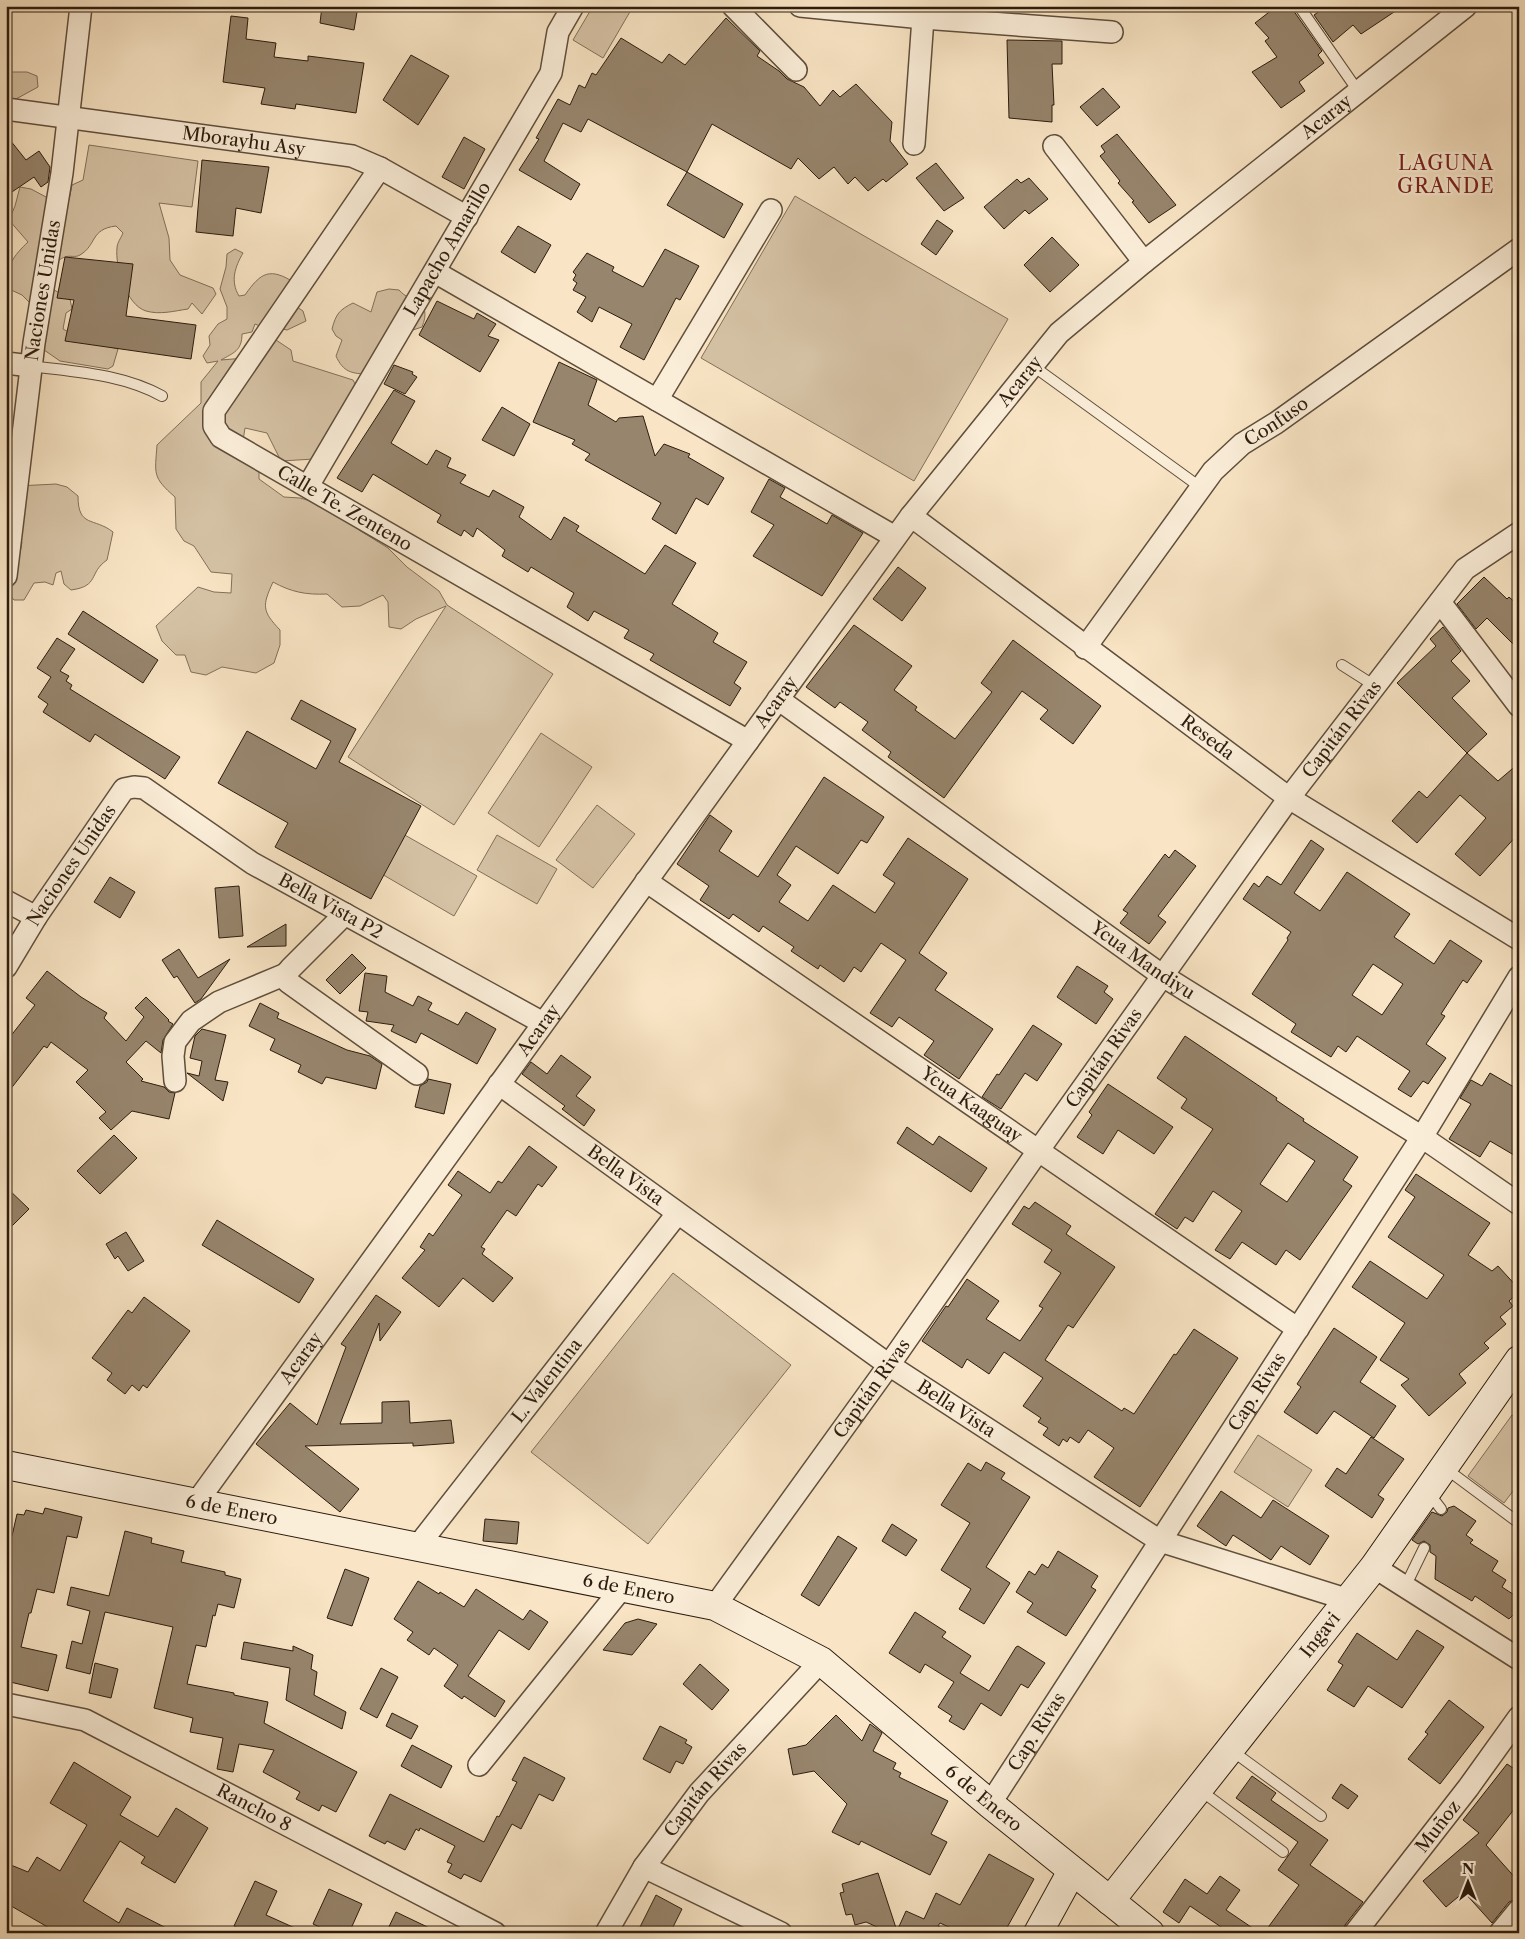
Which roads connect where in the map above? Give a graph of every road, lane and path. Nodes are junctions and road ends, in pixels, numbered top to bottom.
1 (80, 6) edge
2 (574, 6) edge
3 (733, 6) edge
4 (800, 6) edge
5 (1299, 6) edge
6 (1466, 6) edge
7 (924, 12) edge
8 (1112, 32) dead end
9 (796, 70) dead end
10 (1358, 92) junction
11 (6, 109) edge
12 (67, 117) junction
13 (914, 144) dead end
14 (1054, 146) dead end
15 (380, 168) junction
16 (771, 210) dead end
17 (467, 217) junction
18 (1519, 249) edge
19 (1144, 262) junction
20 (435, 272) junction
21 (6, 363) edge
22 (31, 366) junction
23 (1032, 366) junction
24 (162, 396) dead end
25 (657, 400) junction
26 (308, 486) junction
27 (1200, 486) junction
28 (910, 516) junction
29 (1519, 533) edge
30 (895, 537) junction
31 (6, 576) edge
32 (1440, 602) junction
33 (1085, 648) junction
34 (1342, 665) dead end
35 (1375, 686) junction
36 (778, 699) junction
37 (1519, 706) edge
38 (748, 741) junction
39 (124, 789) joint
40 (1289, 798) junction
41 (646, 881) junction
42 (6, 901) edge
43 (345, 914) junction
44 (36, 917) junction
45 (1519, 939) edge
46 (6, 967) edge
47 (286, 974) junction
48 (1163, 976) junction
49 (1519, 977) edge
50 (543, 1023) junction
51 (418, 1074) dead end
52 (175, 1081) dead end
53 (499, 1084) junction
54 (1422, 1137) junction
55 (1038, 1151) junction
56 (1519, 1204) edge
57 (677, 1214) junction
58 (1298, 1329) junction
59 (1519, 1360) edge
60 (889, 1366) junction
61 (6, 1465) edge
62 (1444, 1467) junction
63 (196, 1503) junction
64 (1519, 1523) edge
65 (1160, 1541) junction
66 (417, 1547) junction
67 (1424, 1548) dead end
68 (1374, 1567) junction
69 (1405, 1587) junction
70 (622, 1588) junction
71 (1349, 1600) junction
72 (715, 1606) junction
73 (1519, 1659) edge
74 (821, 1661) junction
75 (6, 1704) edge
76 (1519, 1717) edge
77 (1230, 1749) junction
78 (479, 1765) dead end
79 (1199, 1789) junction
80 (990, 1804) junction
81 (1321, 1816) dead end
82 (1283, 1852) dead end
83 (644, 1867) junction
84 (1072, 1870) junction
85 (1110, 1901) junction
86 (1519, 1910) edge
87 (495, 1933) edge
88 (606, 1933) edge
89 (781, 1933) edge
90 (1038, 1933) edge
91 (1150, 1933) edge
92 (1355, 1933) edge
93 (1500, 1933) edge

1 - 12 street, Naciones Unidas
2 - 17 street, Lapacho Amarillo
3 - 9 street
4 - 7 street
5 - 10 lane
6 - 10 street, Acaray
7 - 8 street
7 - 13 street
10 - 19 street, Acaray
11 - 12 street, Mborayhu Asy
12 - 15 street, Mborayhu Asy
12 - 22 street, Naciones Unidas
14 - 19 street
15 - 17 street, Mborayhu Asy
15 - 26 street, Calle Te. Zenteno
16 - 25 street
17 - 20 street, Lapacho Amarillo
18 - 27 street, Confuso
19 - 23 street, Acaray
20 - 25 street
20 - 26 street, Lapacho Amarillo
21 - 22 street
22 - 24 lane
22 - 31 street, Naciones Unidas
23 - 27 lane
23 - 28 street, Acaray
25 - 30 street
26 - 38 street, Calle Te. Zenteno
27 - 33 street, Confuso
28 - 30 street, Acaray
28 - 33 street, Reseda
29 - 32 street, Capitán Rivas
30 - 36 street, Acaray
32 - 35 street, Capitán Rivas
32 - 37 street
33 - 40 street, Reseda
34 - 35 lane
35 - 40 street, Capitán Rivas
36 - 38 street, Acaray
36 - 48 street, Ycua Mandiyu
38 - 41 street, Acaray
39 - 43 street, Bella Vista P2
39 - 44 street, Naciones Unidas
40 - 45 street, Reseda
40 - 48 street, Capitán Rivas
41 - 50 street, Acaray
41 - 55 street, Ycua Kaaguay
42 - 44 street
43 - 47 street
43 - 50 street, Bella Vista P2
44 - 46 street, Naciones Unidas
47 - 51 street
47 - 52 street
48 - 54 street, Ycua Mandiyu
48 - 55 street, Capitán Rivas
49 - 54 street, Cap. Rivas
50 - 53 street, Acaray
53 - 57 street, Bella Vista
53 - 63 street, Acaray
54 - 56 street, Ycua Mandiyu
54 - 58 street, Cap. Rivas
55 - 58 street, Ycua Kaaguay
55 - 60 street, Capitán Rivas
57 - 60 street, Bella Vista
57 - 66 street, L. Valentina
58 - 65 street, Cap. Rivas
59 - 62 main road, Ingavi
60 - 65 street, Bella Vista
60 - 72 street, Capitán Rivas
61 - 63 main road, 6 de Enero
62 - 64 lane
62 - 68 main road, Ingavi
63 - 66 main road, 6 de Enero
65 - 71 street, Bella Vista
65 - 80 street, Cap. Rivas
66 - 70 main road, 6 de Enero
67 - 69 lane
68 - 69 street
68 - 71 main road, Ingavi
69 - 73 street
70 - 72 main road, 6 de Enero
70 - 78 street
71 - 77 main road, Ingavi
72 - 74 main road, 6 de Enero
74 - 80 main road, 6 de Enero
74 - 83 street, Capitán Rivas
75 - 87 street, Rancho 8
76 - 92 street, Muñoz
77 - 79 main road, Ingavi
77 - 81 lane
79 - 82 lane
79 - 85 main road, Ingavi
80 - 84 main road, 6 de Enero
83 - 88 street, Capitán Rivas
83 - 89 street
84 - 85 main road, 6 de Enero
84 - 90 main road
85 - 91 main road, 6 de Enero
86 - 93 street

